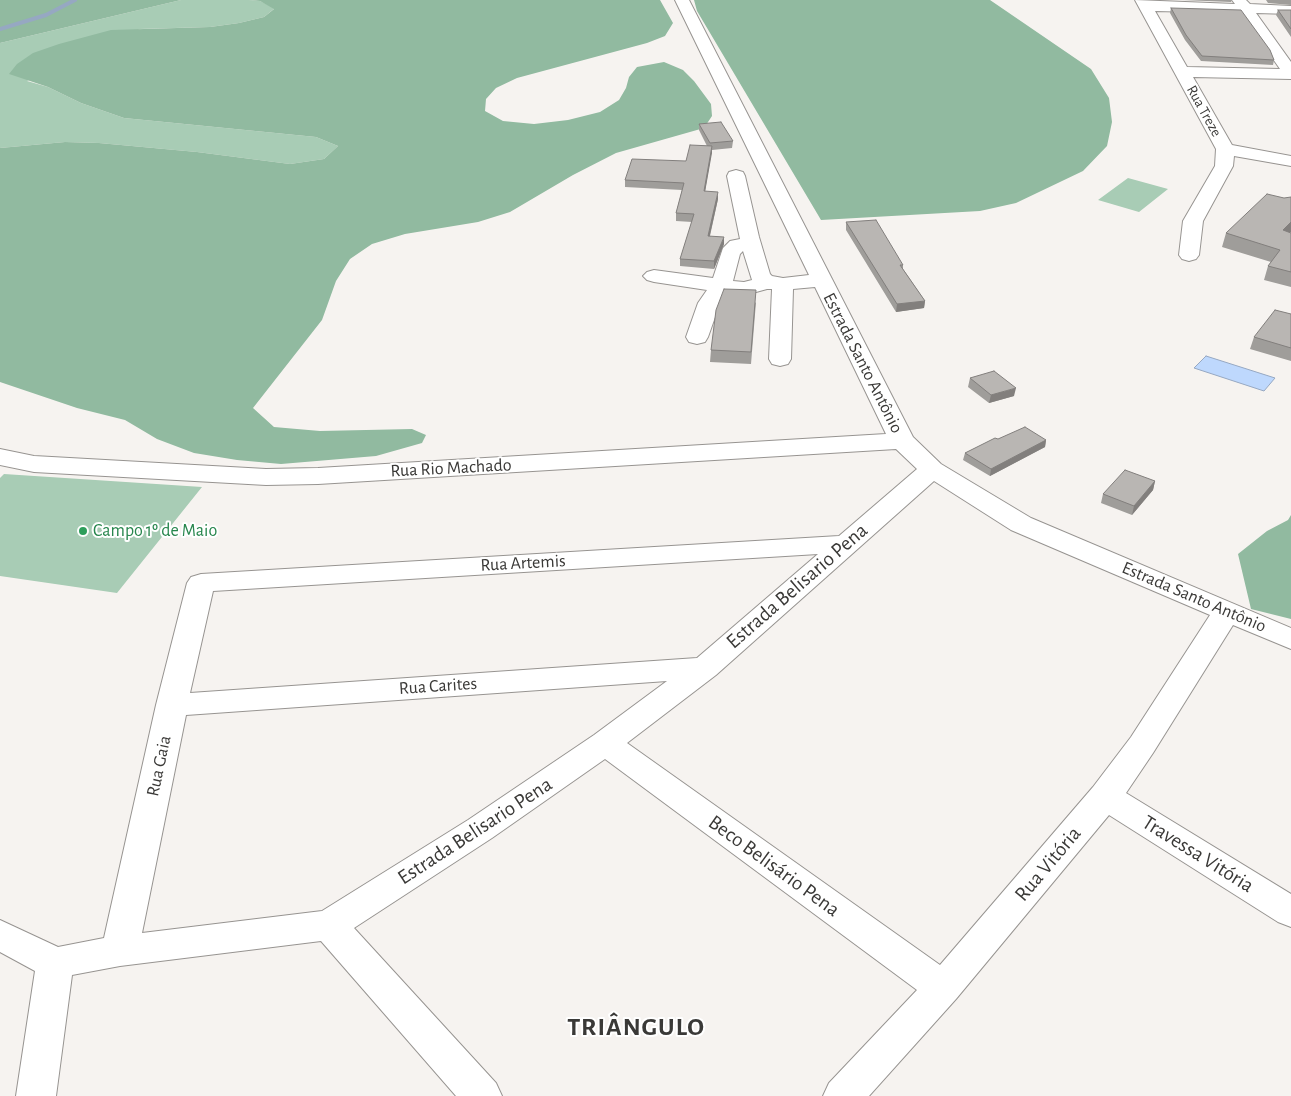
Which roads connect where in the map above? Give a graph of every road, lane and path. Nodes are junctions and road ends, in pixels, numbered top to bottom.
1 (682, 0) edge
2 (1144, 3) edge
3 (1242, 4) edge
4 (1291, 10) edge
5 (1181, 72) junction
6 (1291, 73) edge
7 (1225, 149) junction
8 (1291, 161) edge
9 (736, 176) dead end
10 (752, 246) junction
11 (1189, 255) dead end
12 (654, 276) dead end
13 (821, 280) junction
14 (775, 283) junction
15 (721, 286) junction
16 (697, 337) dead end
17 (780, 358) dead end
18 (902, 441) junction
19 (0, 458) edge
20 (932, 469) junction
21 (844, 544) junction
22 (201, 583) joint
23 (1227, 611) junction
24 (1291, 639) edge
25 (705, 668) junction
26 (172, 705) junction
27 (605, 743) junction
28 (1105, 796) junction
29 (1291, 912) edge
30 (329, 924) junction
31 (0, 935) edge
32 (120, 951) junction
33 (55, 963) junction
34 (943, 988) junction
35 (36, 1096) edge
36 (482, 1096) edge
37 (843, 1096) edge

1 - 13 street, Estrada Santo Antônio
2 - 3 street
2 - 5 street, Rua Treze
3 - 4 street
3 - 6 street
5 - 6 street
5 - 7 street, Rua Treze
7 - 8 street
7 - 11 street, Rua Treze
9 - 10 street
10 - 14 street
10 - 15 street
12 - 15 street
13 - 14 street
13 - 18 street, Estrada Santo Antônio
14 - 15 street
14 - 17 street
15 - 16 street
18 - 19 street, Rua Rio Machado
18 - 20 street, Estrada Santo Antônio
20 - 21 street, Estrada Belisario Pena
20 - 23 street, Estrada Santo Antônio
21 - 22 street, Rua Artemis
21 - 25 street, Estrada Belisario Pena
22 - 26 street, Rua Gaia
23 - 24 street, Estrada Santo Antônio
23 - 28 street, Rua Vitória
25 - 26 street, Rua Carites
25 - 27 street, Estrada Belisario Pena
26 - 32 street, Rua Gaia
27 - 30 street, Estrada Belisario Pena
27 - 34 street, Beco Belisário Pena
28 - 29 street, Travessa Vitória
28 - 34 street, Rua Vitória
30 - 32 street, Estrada Belisario Pena
30 - 36 street
31 - 33 street
32 - 33 street, Estrada Belisario Pena
33 - 35 street
34 - 37 street, Rua Vitória

